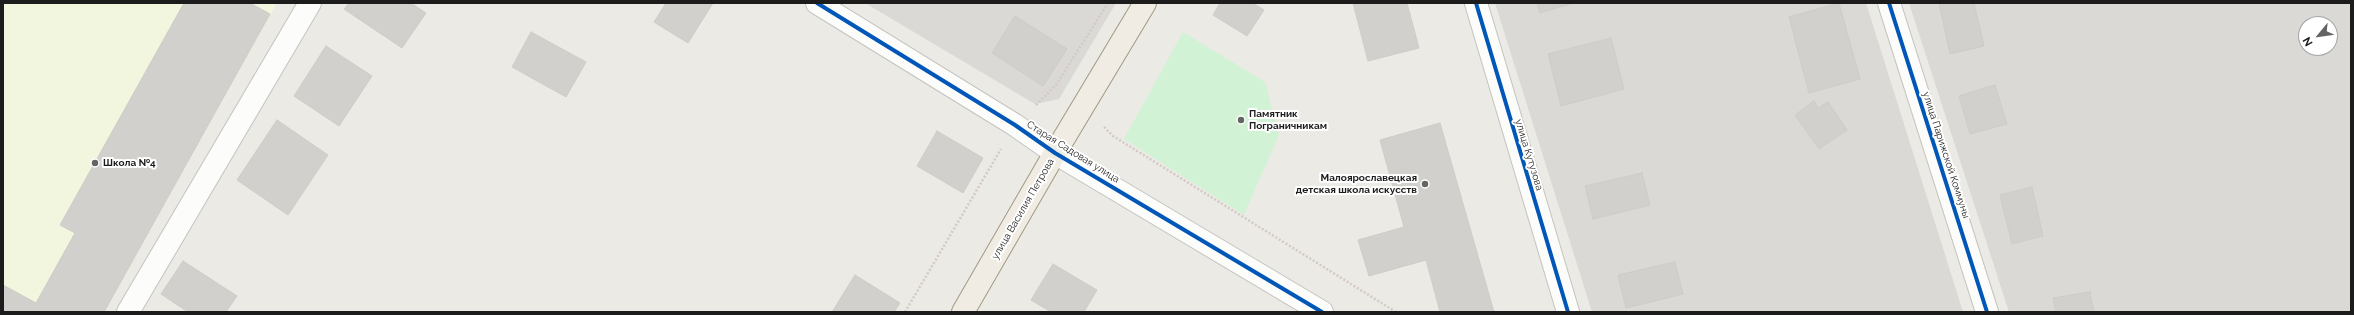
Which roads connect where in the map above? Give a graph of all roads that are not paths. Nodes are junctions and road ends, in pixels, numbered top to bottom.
1 (310, 3) edge
2 (817, 3) edge
3 (1146, 3) edge
4 (1476, 3) edge
5 (1889, 3) edge
6 (1055, 153) junction
7 (128, 312) edge
8 (964, 312) edge
9 (1322, 312) edge
10 (1568, 312) edge
11 (1987, 312) edge

1 - 7 street
2 - 6 street, Старая Садовая улица
3 - 6 main road, улица Василия Петрова
4 - 10 street, улица Кутузова
5 - 11 street, улица Парижской Коммуны
6 - 8 main road, улица Василия Петрова
6 - 9 street, Старая Садовая улица

